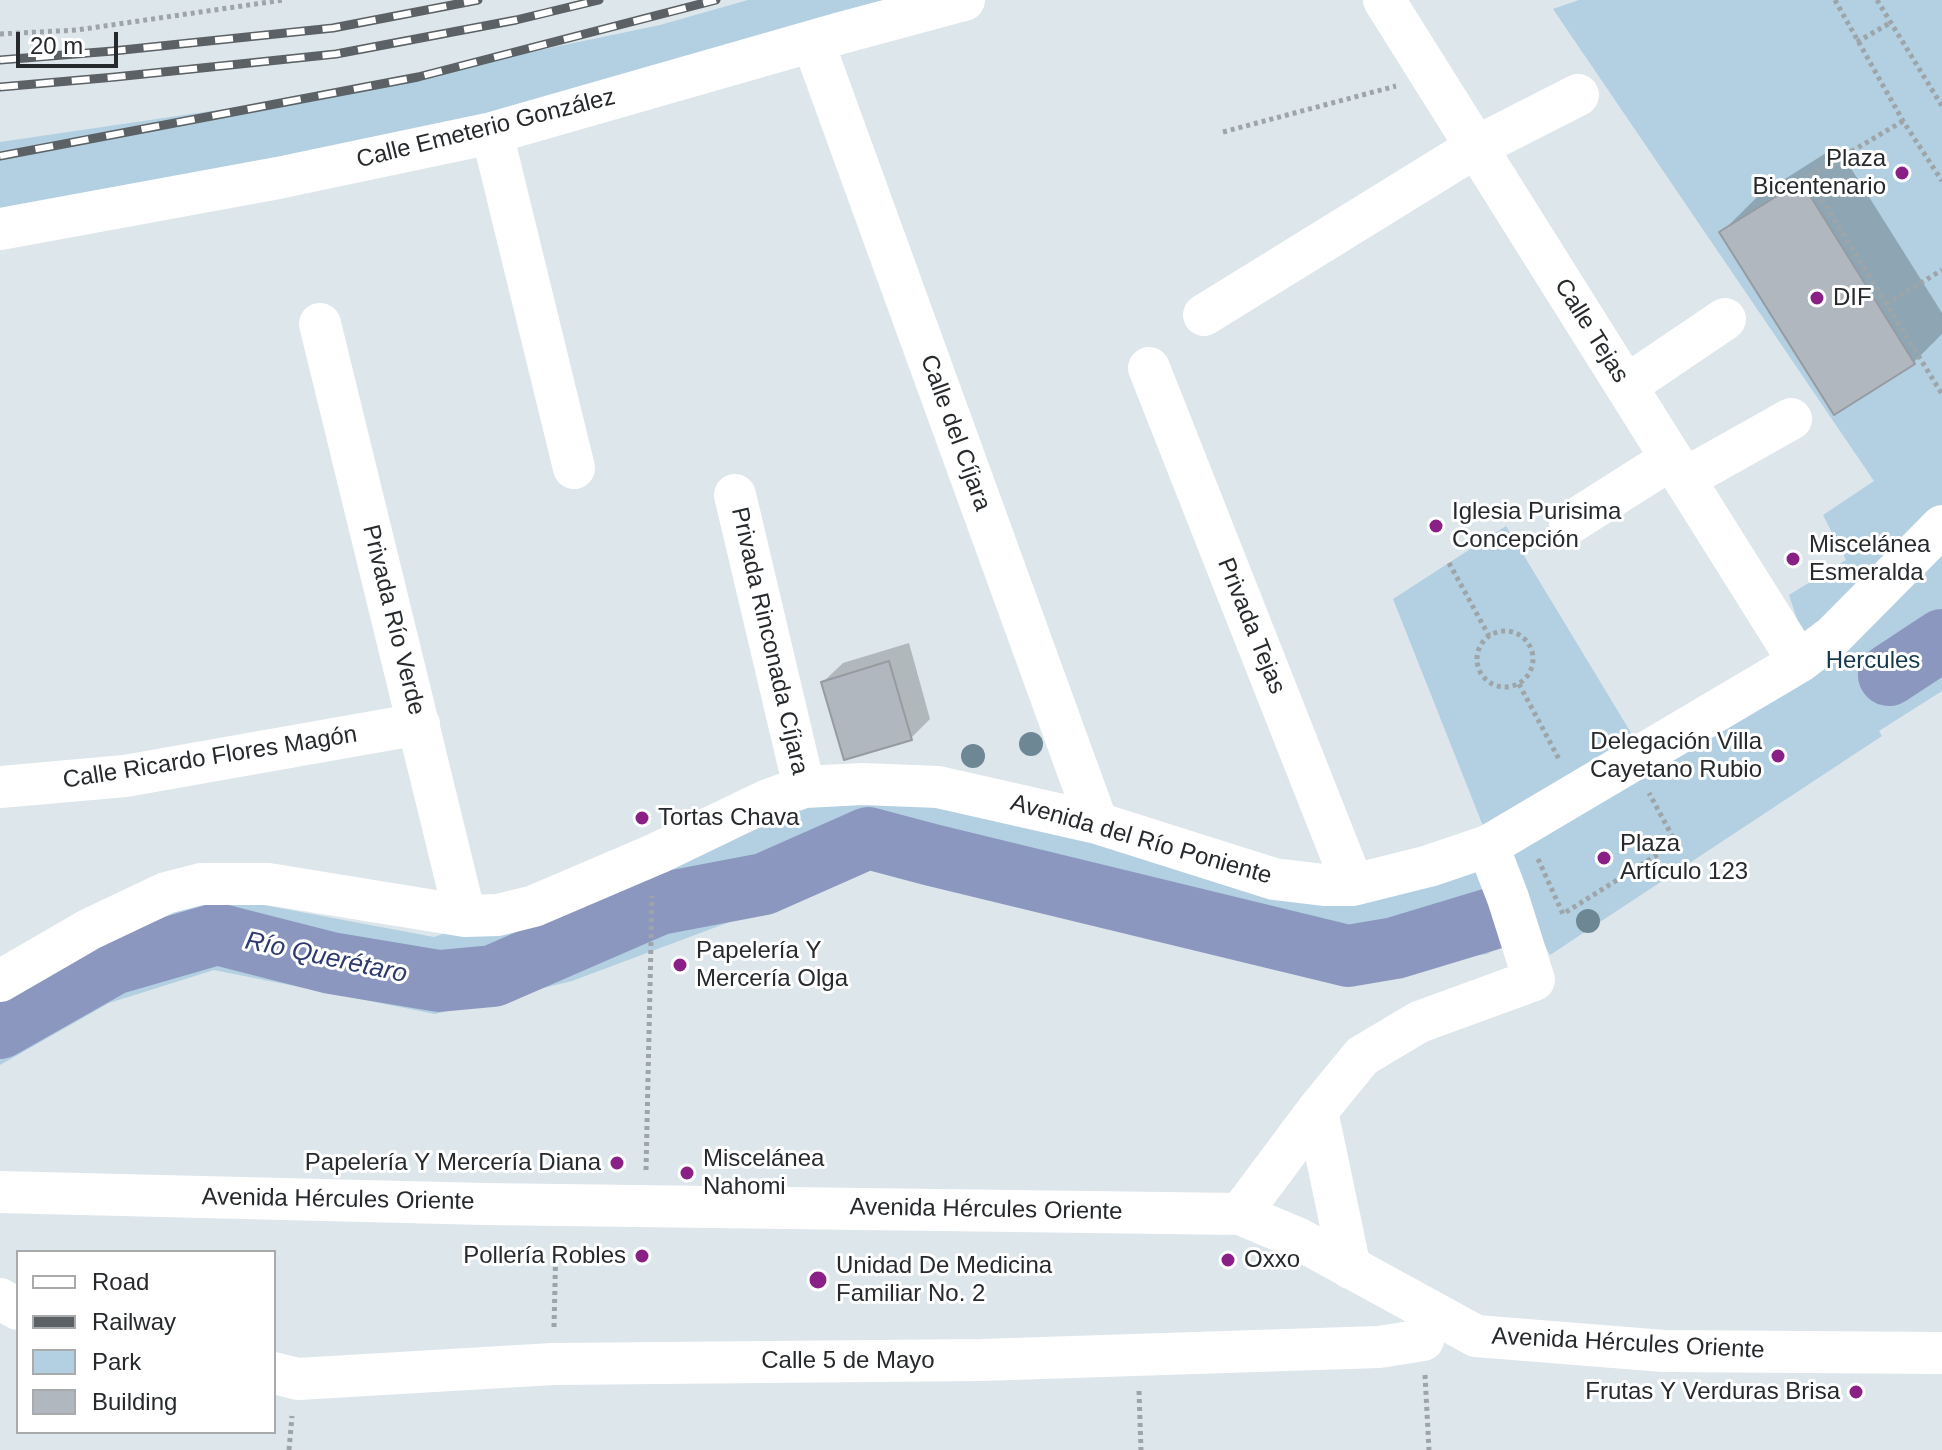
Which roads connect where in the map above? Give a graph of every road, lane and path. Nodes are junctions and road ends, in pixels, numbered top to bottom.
1 (283, 0) edge
2 (964, 0) edge
3 (1384, 0) edge
4 (1835, 0) edge
5 (1877, 0) edge
6 (1890, 23) junction
7 (0, 34) edge
8 (813, 42) junction
9 (1857, 42) junction
10 (1432, 77) junction
11 (1578, 95) dead end
12 (1941, 103) edge
13 (1903, 121) junction
14 (1223, 132) dead end
15 (492, 133) junction
16 (1476, 147) junction
17 (1942, 181) edge
18 (0, 229) edge
19 (1942, 270) edge
20 (1886, 304) junction
21 (1204, 315) dead end
22 (1725, 319) dead end
23 (320, 324) dead end
24 (1149, 368) dead end
25 (1626, 386) junction
26 (1942, 394) edge
27 (1791, 419) dead end
28 (574, 468) dead end
29 (1678, 469) junction
30 (735, 495) dead end
31 (1570, 523) dead end
32 (1942, 526) edge
33 (1449, 563) dead end
34 (1489, 636) junction
35 (1799, 662) junction
36 (1519, 684) junction
37 (419, 724) junction
38 (1631, 761) junction
39 (0, 787) edge
40 (804, 787) junction
41 (1578, 792) junction
42 (1097, 823) junction
43 (1505, 835) junction
44 (1353, 885) junction
45 (465, 916) junction
46 (651, 929) dead end
47 (0, 981) edge
48 (1317, 1111) junction
49 (0, 1192) edge
50 (557, 1205) junction
51 (645, 1207) junction
52 (1240, 1214) junction
53 (1350, 1268) junction
54 (1423, 1340) joint
55 (1942, 1353) edge
56 (1139, 1354) junction
57 (553, 1364) junction
58 (276, 1374) edge
59 (1141, 1450) edge
60 (1429, 1450) edge

1 - 7 path
2 - 8 street, Calle Emeterio González
3 - 10 street, Calle Tejas
4 - 9 path
5 - 6 path
6 - 9 path
6 - 12 path
8 - 15 street, Calle Emeterio González
8 - 42 street, Calle del Cíjara
9 - 13 path
10 - 14 path
10 - 16 street, Calle Tejas
11 - 16 street
13 - 17 path
13 - 20 path
15 - 18 street, Calle Emeterio González
15 - 28 street
16 - 21 street
16 - 25 street, Calle Tejas
19 - 20 path
20 - 26 path
22 - 25 street
23 - 37 street, Privada Río Verde
24 - 44 street, Privada Tejas
25 - 29 street, Calle Tejas
27 - 29 street
29 - 31 street
29 - 35 street, Calle Tejas
30 - 40 street, Privada Rinconada Cíjara
32 - 35 street, Avenida del Río Poniente
33 - 34 path
34 - 36 path
34 - 36 path
35 - 38 street, Avenida del Río Poniente
36 - 41 path
37 - 39 street, Calle Ricardo Flores Magón
37 - 45 street, Privada Río Verde
38 - 41 street, Avenida del Río Poniente
38 - 43 path
40 - 42 street, Avenida del Río Poniente
40 - 45 street, Avenida del Río Poniente
41 - 43 street, Avenida del Río Poniente
42 - 44 street, Avenida del Río Poniente
43 - 44 street, Avenida del Río Poniente
43 - 48 street
45 - 47 street, Avenida del Río Poniente
46 - 51 path
48 - 52 street
48 - 53 street
49 - 50 street, Avenida Hércules Oriente
50 - 51 street, Avenida Hércules Oriente
50 - 57 path
51 - 52 street, Avenida Hércules Oriente
52 - 53 street, Avenida Hércules Oriente
53 - 55 street, Avenida Hércules Oriente
54 - 56 street, Calle 5 de Mayo
54 - 60 path
56 - 57 street, Calle 5 de Mayo
56 - 59 path
57 - 58 street, Calle 5 de Mayo

